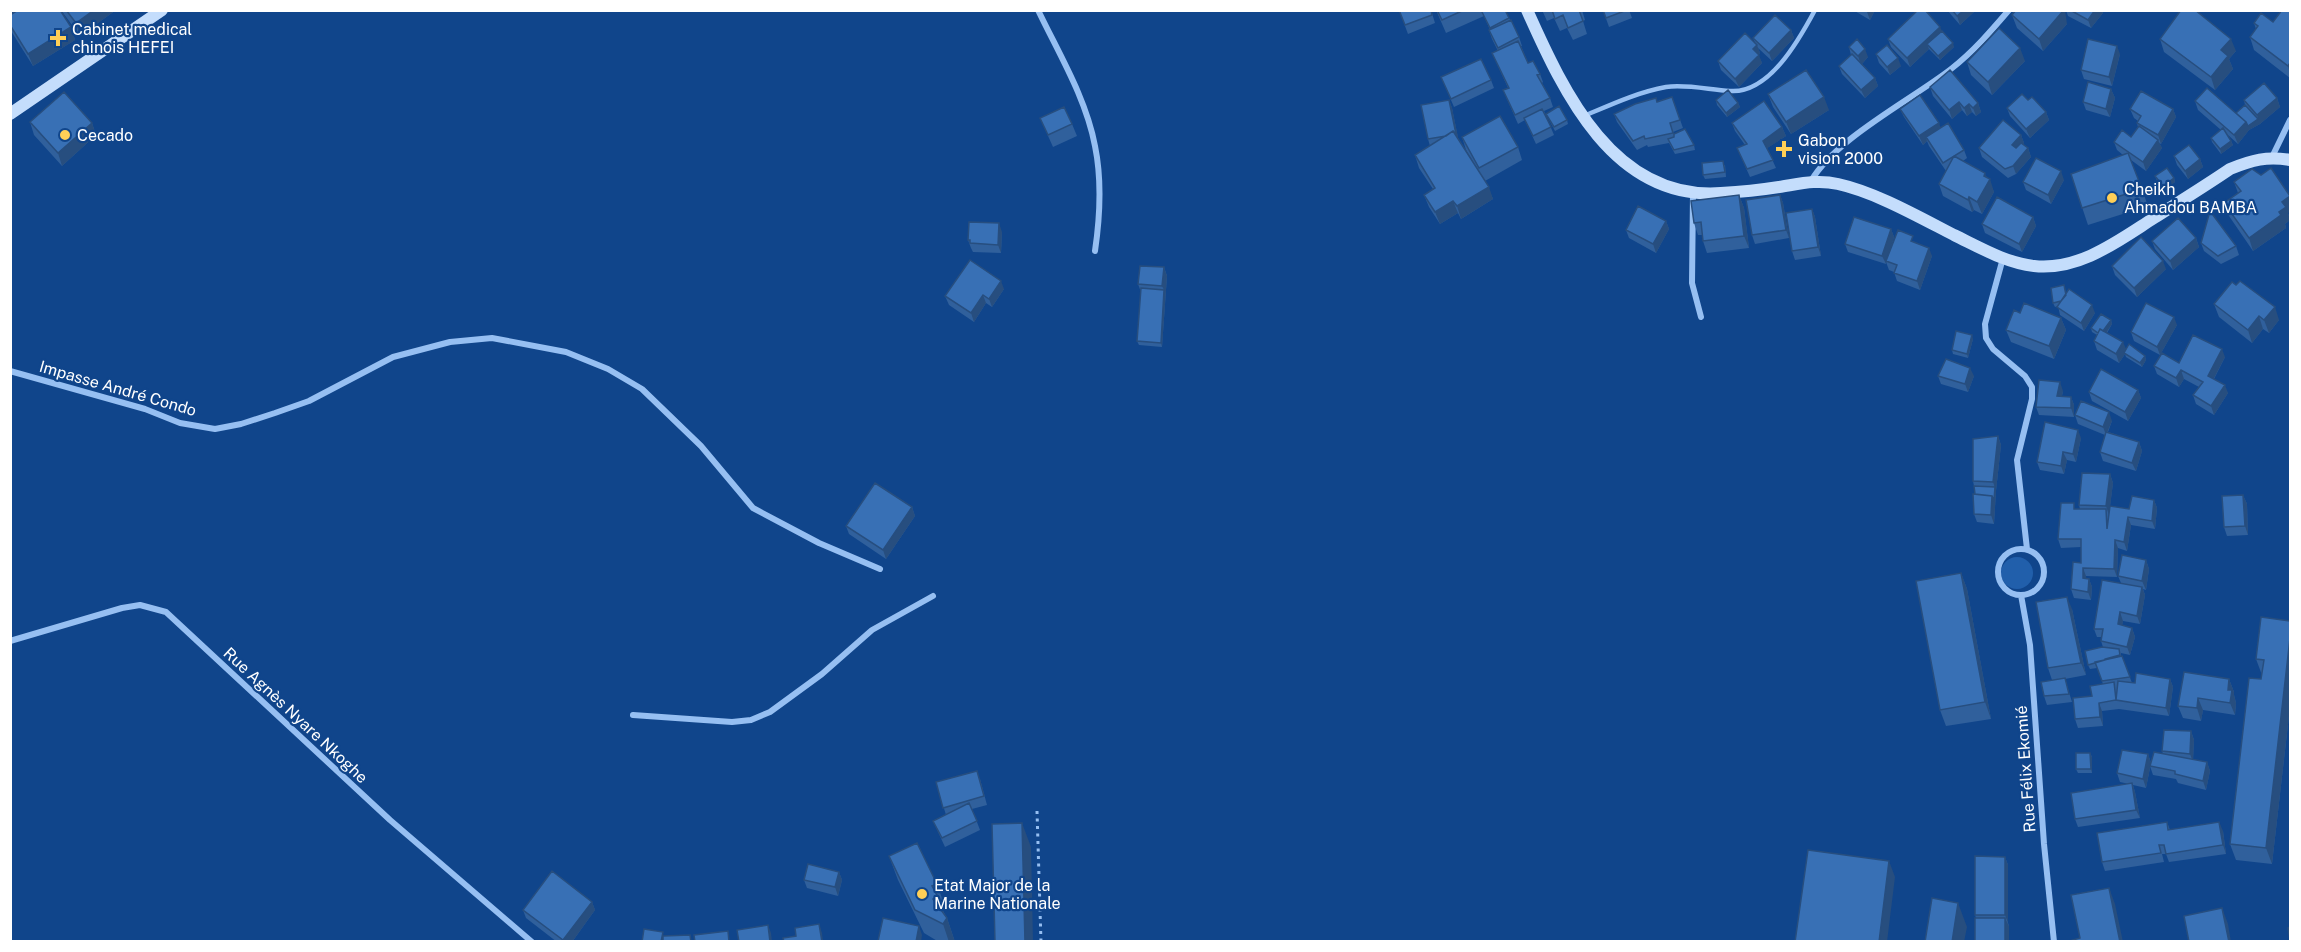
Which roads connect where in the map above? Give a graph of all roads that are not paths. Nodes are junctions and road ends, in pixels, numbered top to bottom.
1 (162, 10) edge
2 (1038, 10) edge
3 (1527, 10) edge
4 (1815, 10) edge
5 (2009, 10) edge
6 (10, 114) edge
7 (1582, 117) junction
8 (2290, 120) edge
9 (2272, 157) junction
10 (2290, 160) edge
11 (1811, 181) junction
12 (1693, 194) junction
13 (1095, 251) dead end
14 (2003, 258) junction
15 (1701, 316) dead end
16 (10, 371) edge
17 (2027, 549) junction
18 (880, 570) dead end
19 (2021, 595) junction
20 (933, 596) dead end
21 (10, 641) edge
22 (633, 715) dead end
23 (532, 942) edge
24 (2054, 942) edge

1 - 6 street
2 - 13 street
3 - 7 street
4 - 7 lane
5 - 11 street
7 - 12 street
8 - 9 street
9 - 10 street
9 - 14 street
11 - 12 street
11 - 14 street
12 - 15 street
14 - 17 street
16 - 18 street, Impasse André Condo
17 - 19 street
17 - 19 street
19 - 24 street, Rue Félix Ekomié
20 - 22 street
21 - 23 street, Rue Agnès Nyare Nkoghe

